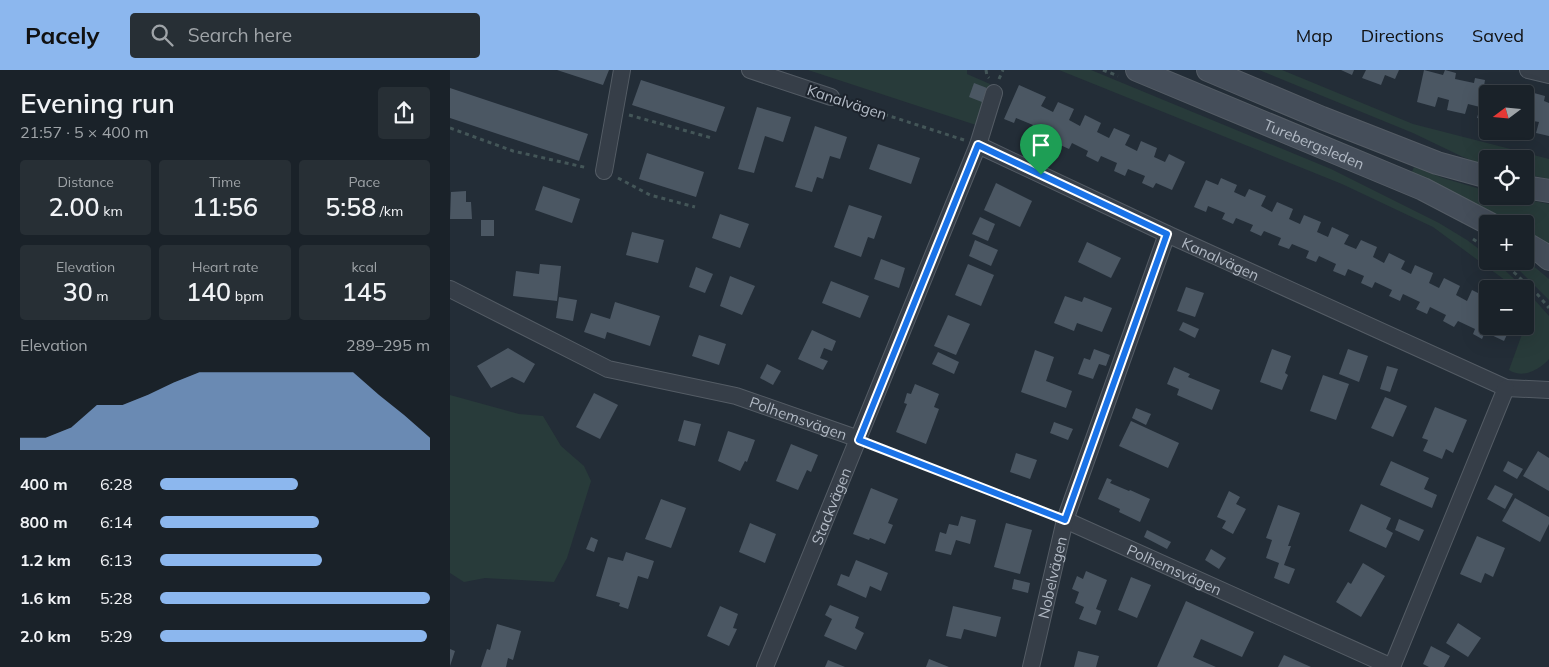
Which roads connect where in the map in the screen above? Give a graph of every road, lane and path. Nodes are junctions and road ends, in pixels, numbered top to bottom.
1 (622, 70) edge
2 (750, 70) edge
3 (1137, 70) edge
4 (1208, 70) edge
5 (1528, 70) edge
6 (1549, 75) edge
7 (994, 93) dead end
8 (831, 97) joint
9 (614, 111) junction
10 (450, 128) edge
11 (712, 138) dead end
12 (978, 145) junction
13 (604, 171) junction
14 (1479, 175) edge
15 (1534, 188) edge
16 (1549, 191) edge
17 (695, 207) dead end
18 (1479, 218) edge
19 (1167, 234) junction
20 (1534, 248) edge
21 (1549, 259) edge
22 (1512, 270) edge
23 (450, 289) edge
24 (1549, 308) edge
25 (1506, 388) junction
26 (1549, 390) edge
27 (859, 440) junction
28 (1065, 520) junction
29 (765, 667) edge
30 (1031, 667) edge
31 (1392, 667) edge

1 - 9 street
2 - 8 street, Kanalvägen
3 - 18 main road, Turebergsleden
4 - 14 main road, Turebergsleden
5 - 6 street
7 - 12 street, Stackvägen
8 - 12 path, Kanalvägen
9 - 11 path
9 - 13 street
10 - 13 path
12 - 19 street, Kanalvägen
12 - 27 street, Stackvägen
13 - 17 path
15 - 16 main road
19 - 25 street, Kanalvägen
19 - 28 street, Nobelvägen
20 - 21 main road
22 - 24 path
23 - 27 street, Polhemsvägen
25 - 26 street, Kanalvägen
25 - 31 street, Polhemsvägen
27 - 28 path, Polhemsvägen
27 - 29 street, Stackvägen
28 - 30 street, Nobelvägen
28 - 31 street, Polhemsvägen

